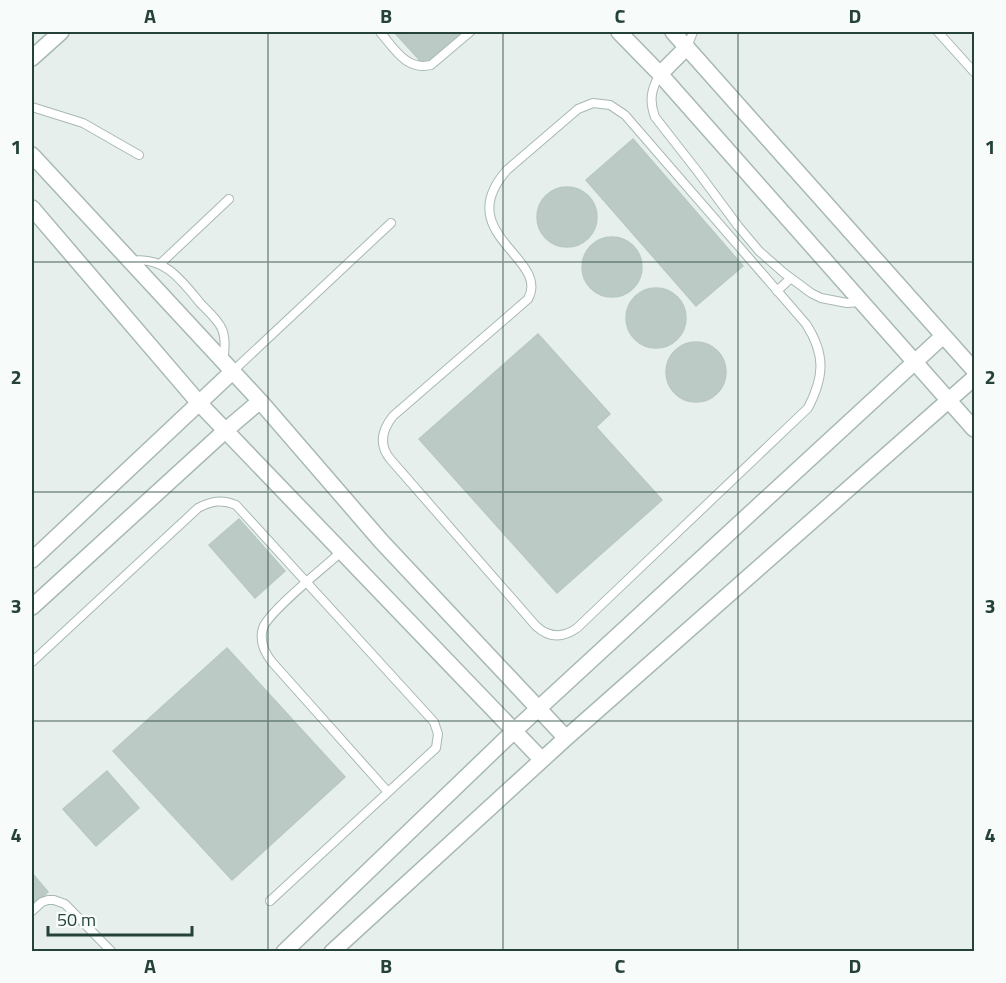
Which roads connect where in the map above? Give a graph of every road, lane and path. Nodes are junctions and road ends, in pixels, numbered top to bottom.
1 (61, 32) edge
2 (380, 32) edge
3 (470, 32) edge
4 (619, 32) edge
5 (673, 32) edge
6 (693, 32) edge
7 (938, 32) edge
8 (687, 47) junction
9 (32, 58) edge
10 (975, 72) edge
11 (660, 74) junction
12 (32, 107) edge
13 (32, 155) edge
14 (140, 155) dead end
15 (704, 180) junction
16 (691, 191) junction
17 (229, 199) dead end
18 (32, 208) edge
19 (391, 223) dead end
20 (130, 261) junction
21 (160, 264) junction
22 (791, 278) junction
23 (777, 291) junction
24 (861, 302) junction
25 (943, 336) junction
26 (914, 362) junction
27 (227, 367) junction
28 (975, 370) edge
29 (975, 378) edge
30 (949, 401) junction
31 (260, 402) junction
32 (200, 403) junction
33 (975, 429) edge
34 (226, 430) junction
35 (342, 551) junction
36 (32, 560) edge
37 (307, 583) junction
38 (32, 607) edge
39 (32, 662) edge
40 (539, 710) junction
41 (514, 731) junction
42 (566, 738) junction
43 (542, 759) junction
44 (388, 792) junction
45 (270, 901) dead end
46 (32, 910) edge
47 (111, 951) edge
48 (284, 951) edge
49 (332, 951) edge

1 - 9 street
2 - 3 lane
4 - 11 street
5 - 8 street
6 - 8 lane
7 - 10 lane
8 - 11 street
8 - 25 street
11 - 15 lane
11 - 24 street
12 - 14 lane
13 - 20 street
15 - 16 lane
15 - 22 lane
16 - 23 lane
16 - 23 lane
17 - 21 lane
18 - 32 street
19 - 27 lane
20 - 21 lane
20 - 27 street
21 - 27 lane
22 - 23 lane
22 - 24 lane
24 - 26 street
25 - 26 street
25 - 28 street
26 - 30 street
26 - 40 street
27 - 31 street
27 - 32 street
29 - 30 street
30 - 33 street
30 - 42 street
31 - 34 street
31 - 40 street
32 - 34 street
32 - 36 street
34 - 35 street
34 - 38 street
35 - 37 lane
35 - 41 street
37 - 39 lane
37 - 44 lane
37 - 44 lane
40 - 41 street
40 - 42 street
41 - 43 street
41 - 48 street
42 - 43 street
43 - 49 street
44 - 45 lane
46 - 47 lane

